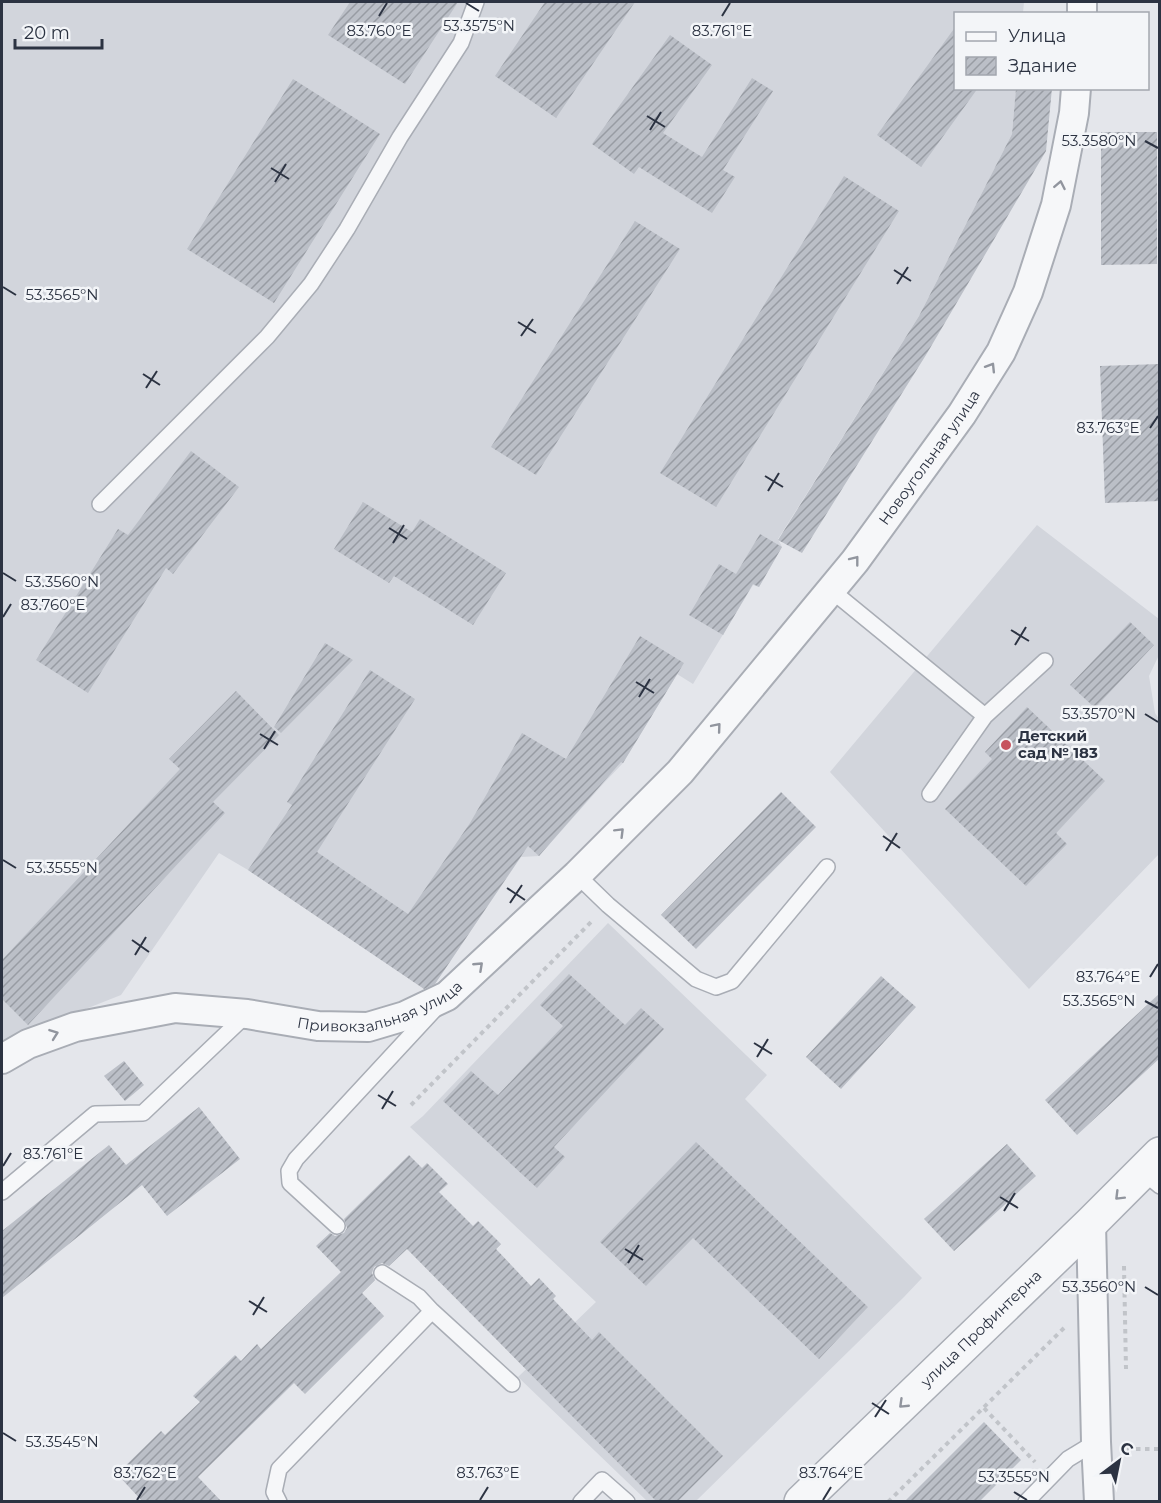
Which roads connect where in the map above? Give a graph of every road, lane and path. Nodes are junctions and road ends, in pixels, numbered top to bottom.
1 (476, 2) edge
2 (1076, 90) edge
3 (100, 504) dead end
4 (831, 590) junction
5 (1045, 661) dead end
6 (985, 716) junction
7 (680, 772) joint
8 (930, 794) dead end
9 (827, 867) dead end
10 (577, 875) junction
11 (608, 905) junction
12 (447, 996) junction
13 (247, 1014) junction
14 (2, 1059) edge
15 (411, 1105) dead end
16 (1154, 1170) edge
17 (2, 1192) edge
18 (1091, 1222) junction
19 (337, 1226) dead end
20 (1124, 1266) dead end
21 (382, 1273) dead end
22 (1094, 1298) junction
23 (432, 1311) junction
24 (512, 1384) dead end
25 (984, 1408) junction
26 (1096, 1442) junction
27 (1127, 1449) dead end
28 (1160, 1449) edge
29 (1050, 1477) junction
30 (279, 1502) edge
31 (581, 1502) edge
32 (627, 1502) edge
33 (801, 1502) edge
34 (888, 1502) edge
35 (1026, 1502) edge
36 (1100, 1502) edge

1 - 3 lane
4 -> 2 street, Новоугольная улица
4 - 6 lane
7 -> 4 street, Новоугольная улица
5 - 6 lane
6 - 8 lane
10 -> 7 street, Привокзальная улица
9 - 11 lane
10 - 11 lane
12 -> 10 street, Привокзальная улица
11 - 15 path
12 - 13 street, Привокзальная улица
12 - 19 lane
14 -> 13 street, Привокзальная улица
13 - 17 lane
16 -> 18 street, улица Профинтерна
18 - 22 street
18 -> 33 street, улица Профинтерна
20 - 22 path
21 - 23 lane
22 - 25 path
22 - 26 street
23 - 24 lane
23 - 30 lane
25 - 29 path
25 - 34 path
26 - 29 lane
26 - 36 street
27 - 28 path
29 - 35 lane
31 - 32 lane

